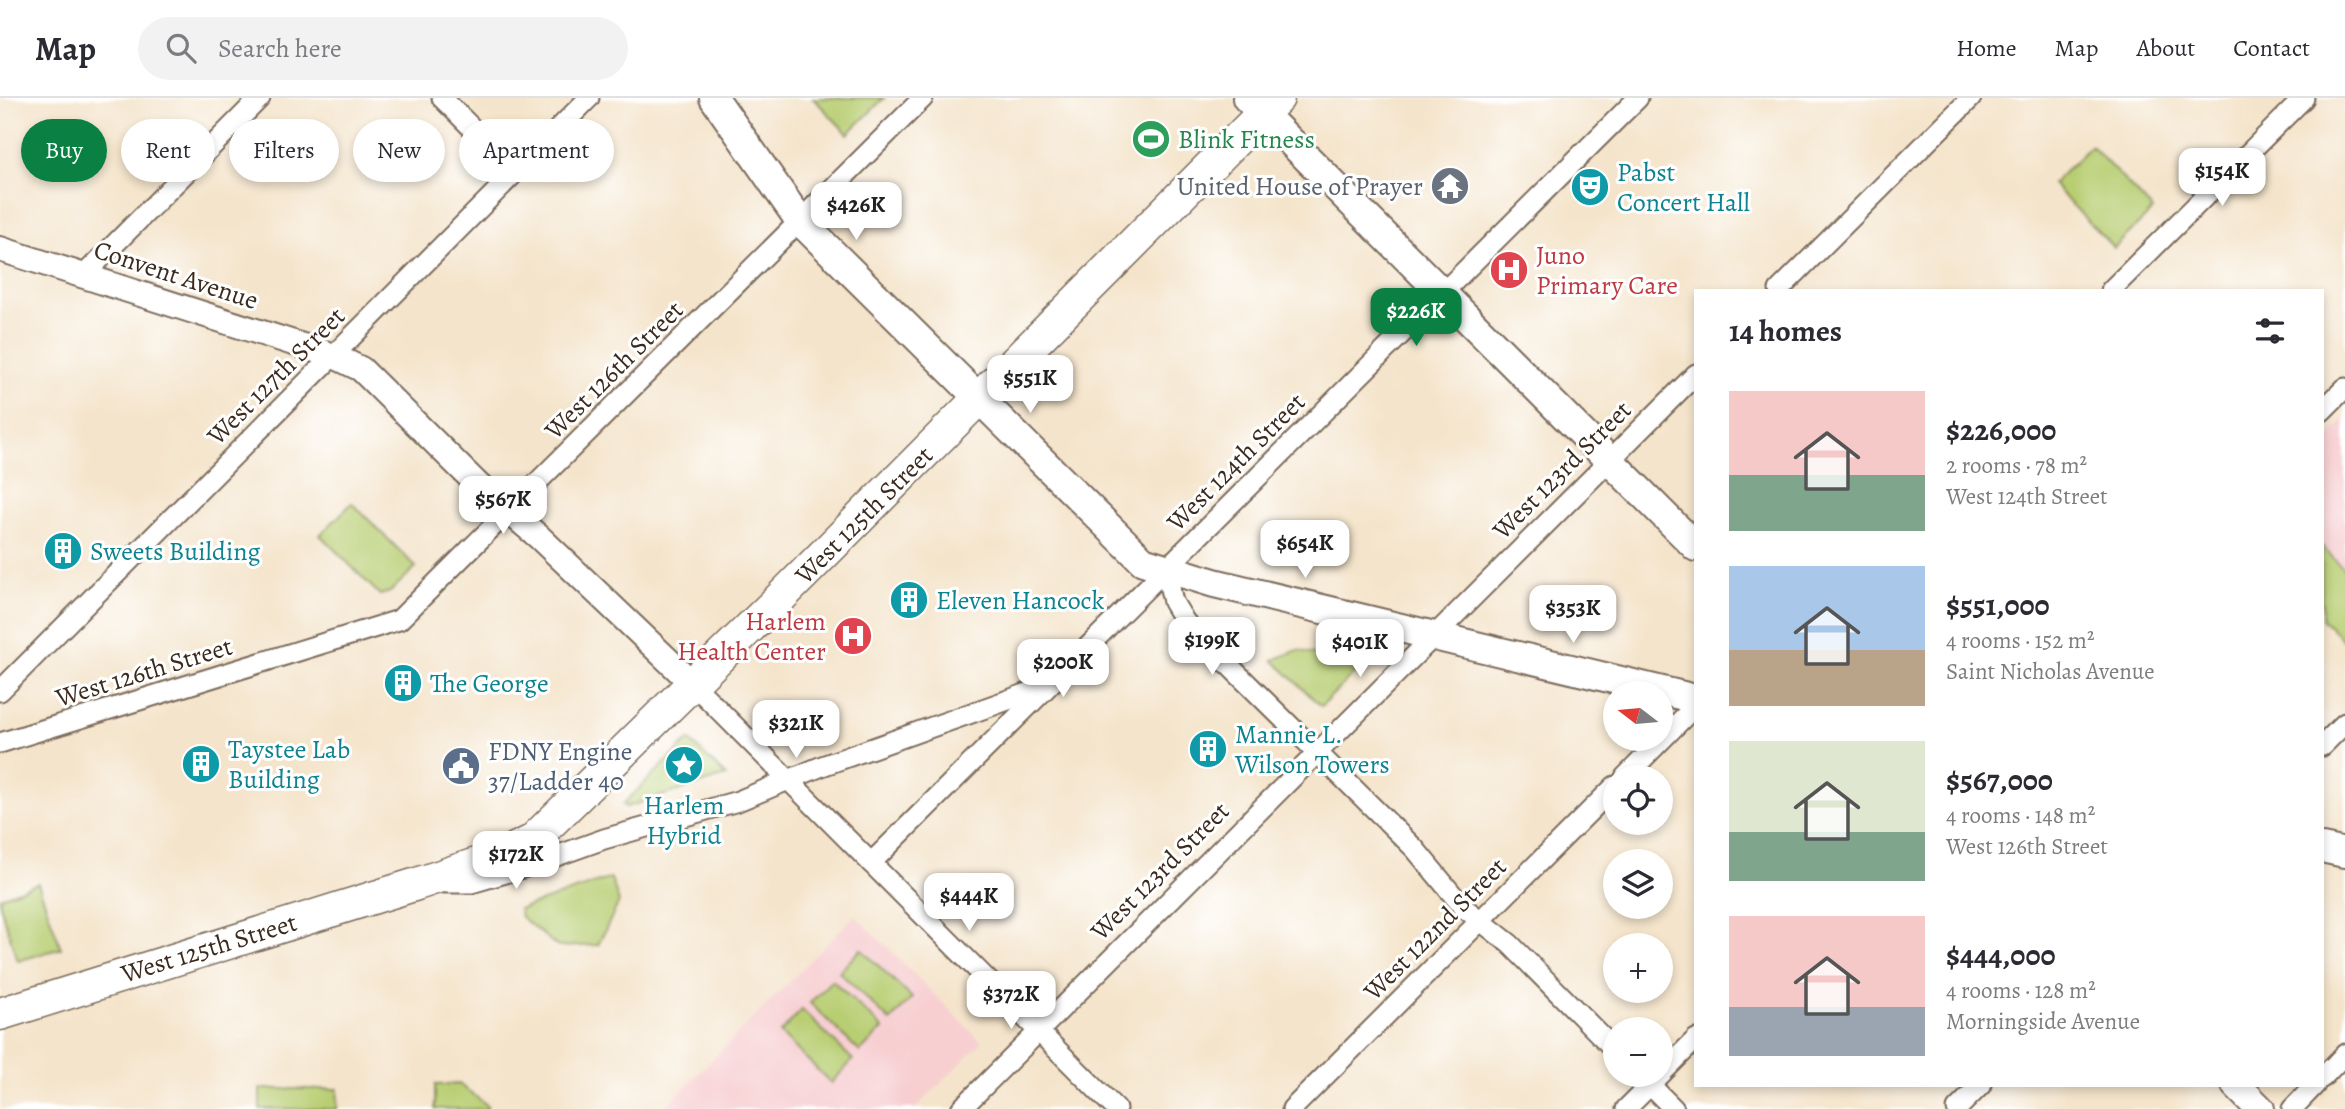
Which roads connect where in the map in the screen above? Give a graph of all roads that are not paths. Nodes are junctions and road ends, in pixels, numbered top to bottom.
1 (260, 98) edge
2 (442, 98) edge
3 (589, 98) edge
4 (714, 98) edge
5 (923, 98) edge
6 (1638, 98) edge
7 (1971, 98) edge
8 (2304, 98) edge
9 (1262, 103) edge
10 (463, 119) edge
11 (568, 119) edge
12 (506, 182) edge
13 (800, 221) junction
14 (0, 249) edge
15 (83, 276) junction
16 (1780, 289) edge
17 (2113, 289) edge
18 (1441, 294) junction
19 (334, 356) junction
20 (1694, 376) edge
21 (2345, 388) edge
22 (979, 399) junction
23 (2324, 409) edge
24 (1610, 460) junction
25 (509, 511) junction
26 (1694, 545) edge
27 (1166, 570) junction
28 (1432, 636) junction
29 (693, 684) junction
30 (1048, 686) junction
31 (0, 691) edge
32 (1694, 699) edge
33 (1694, 707) edge
34 (2345, 723) edge
35 (0, 743) edge
36 (2324, 744) edge
37 (1316, 751) junction
38 (1637, 765) edge
39 (788, 780) junction
40 (1603, 798) edge
41 (2324, 848) edge
42 (2345, 853) edge
43 (871, 863) junction
44 (417, 884) junction
45 (1481, 921) junction
46 (0, 1014) edge
47 (1038, 1032) junction
48 (1603, 1039) edge
49 (1694, 1041) edge
50 (2345, 1054) edge
51 (1673, 1059) edge
52 (2324, 1075) edge
53 (1645, 1087) edge
54 (1660, 1087) edge
55 (1979, 1087) edge
56 (2238, 1087) edge
57 (2313, 1087) edge
58 (961, 1109) edge
59 (1116, 1109) edge
60 (1292, 1109) edge
61 (1626, 1109) edge
62 (1674, 1109) edge
63 (1957, 1109) edge
64 (2260, 1109) edge
65 (2291, 1109) edge

1 - 15 street
2 - 10 street
3 - 11 street, West 127th Street
4 - 13 main road
5 - 13 street, West 126th Street
6 - 18 street, West 124th Street
7 - 16 street
8 - 17 street
9 - 18 main road
9 - 22 main road, West 125th Street
12 - 19 street, West 127th Street
13 - 22 main road
13 - 25 street, West 126th Street
14 - 15 street, Convent Avenue
15 - 19 street, Convent Avenue
18 - 24 main road
18 - 27 street, West 124th Street
19 - 25 street, Convent Avenue
19 - 31 street, West 127th Street
20 - 24 street, West 123rd Street
21 - 23 street
22 - 27 main road
22 - 29 main road, West 125th Street
24 - 26 main road
24 - 28 street, West 123rd Street
25 - 29 street, Convent Avenue
25 - 35 street, West 126th Street
27 - 28 main road
27 - 30 street, West 124th Street
27 - 37 street
28 - 32 main road
28 - 37 street, West 123rd Street
29 - 39 street
29 - 44 main road, West 125th Street
30 - 39 street, West 125th Street
30 - 43 street, West 124th Street
33 - 38 street
34 - 36 street
37 - 45 street
37 - 47 street, West 123rd Street
39 - 43 street
39 - 44 street, West 125th Street
40 - 45 street, West 122nd Street
41 - 42 main road
43 - 47 street
44 - 46 main road, West 125th Street
45 - 48 street
45 - 60 street, West 122nd Street
47 - 58 street, West 123rd Street
47 - 59 street
49 - 51 street
50 - 52 street
53 - 61 street
54 - 62 street
55 - 63 street
56 - 64 main road
57 - 65 street

